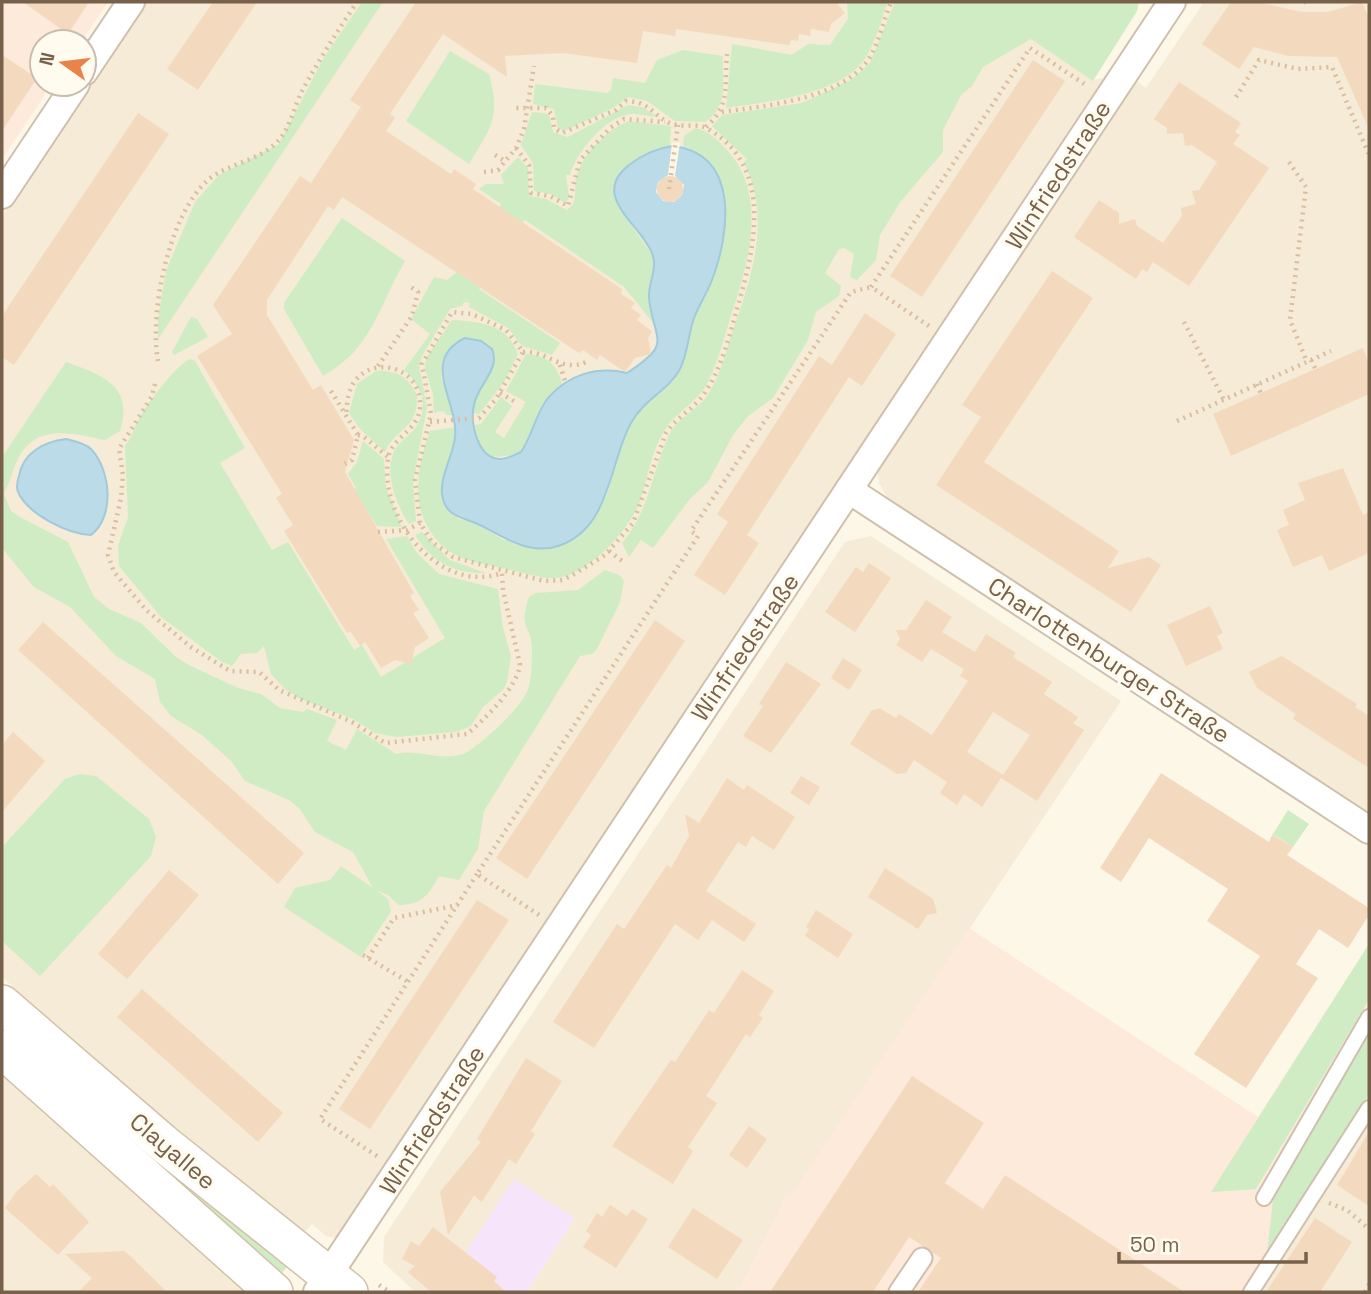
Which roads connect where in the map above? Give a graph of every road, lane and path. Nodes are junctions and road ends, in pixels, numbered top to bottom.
1 (131, 2) edge
2 (357, 2) edge
3 (891, 2) edge
4 (1172, 2) edge
5 (727, 48) dead end
6 (98, 51) edge
7 (534, 66) dead end
8 (1092, 89) dead end
9 (1236, 97) dead end
10 (67, 98) edge
11 (528, 106) junction
12 (513, 108) dead end
13 (722, 112) junction
14 (670, 123) junction
15 (678, 125) junction
16 (706, 127) junction
17 (516, 148) junction
18 (495, 155) dead end
19 (1369, 155) edge
20 (505, 161) junction
21 (1289, 162) dead end
22 (484, 172) dead end
23 (669, 189) dead end
24 (2, 195) edge
25 (411, 287) dead end
26 (871, 287) junction
27 (1184, 321) dead end
28 (932, 329) dead end
29 (1331, 351) dead end
30 (523, 352) junction
31 (158, 361) dead end
32 (1309, 361) junction
33 (586, 362) dead end
34 (560, 365) junction
35 (378, 367) junction
36 (1317, 372) dead end
37 (565, 381) dead end
38 (155, 384) dead end
39 (1257, 384) junction
40 (331, 391) dead end
41 (500, 393) junction
42 (1262, 396) dead end
43 (1224, 400) junction
44 (517, 403) dead end
45 (346, 416) junction
46 (1177, 421) dead end
47 (430, 422) junction
48 (358, 435) junction
49 (388, 457) junction
50 (345, 464) dead end
51 (849, 491) junction
52 (420, 523) junction
53 (407, 530) junction
54 (378, 532) dead end
55 (609, 551) junction
56 (625, 563) dead end
57 (502, 573) junction
58 (1369, 830) edge
59 (477, 874) junction
60 (458, 905) junction
61 (540, 916) dead end
62 (410, 984) junction
63 (2, 1004) edge
64 (1369, 1017) edge
65 (2, 1049) edge
66 (1369, 1108) edge
67 (379, 1158) dead end
68 (1312, 1197) junction
69 (1264, 1198) dead end
70 (1369, 1229) edge
71 (922, 1258) dead end
72 (1369, 1284) edge
73 (344, 1287) edge
74 (274, 1292) edge
75 (390, 1292) edge
76 (899, 1292) edge
77 (1251, 1292) edge
78 (1365, 1292) edge

1 - 6 street
2 - 31 path
3 - 13 path
4 - 51 street, Winfriedstraße
5 - 13 path
7 - 11 path
8 - 26 path
9 - 19 path
10 - 24 street
11 - 12 path
11 - 14 path
11 - 17 path
13 - 16 path
14 - 15 path
14 - 17 path
15 - 16 path
15 - 23 path
16 - 55 path
17 - 20 path
18 - 20 path
20 - 22 path
21 - 32 path
25 - 35 path
26 - 28 path
26 - 59 path
27 - 43 path
29 - 32 path
30 - 34 path
30 - 41 path
30 - 47 path
32 - 36 path
32 - 39 path
33 - 34 path
34 - 37 path
35 - 45 path
35 - 49 path
38 - 57 path
39 - 42 path
39 - 43 path
40 - 45 path
41 - 44 path
41 - 47 path
43 - 46 path
45 - 48 path
47 - 52 path
48 - 49 path
48 - 50 path
49 - 53 path
51 - 58 street, Charlottenburger Straße
51 - 73 street, Winfriedstraße
52 - 53 path
52 - 57 path
53 - 54 path
53 - 57 path
55 - 56 path
55 - 57 path
59 - 60 path
59 - 61 path
60 - 62 path
60 - 62 path
62 - 67 path
63 - 73 main road, Clayallee
64 - 69 lane
65 - 74 main road, Clayallee
66 - 68 lane
68 - 70 path
68 - 77 lane
71 - 76 street
72 - 78 path
73 - 75 path

